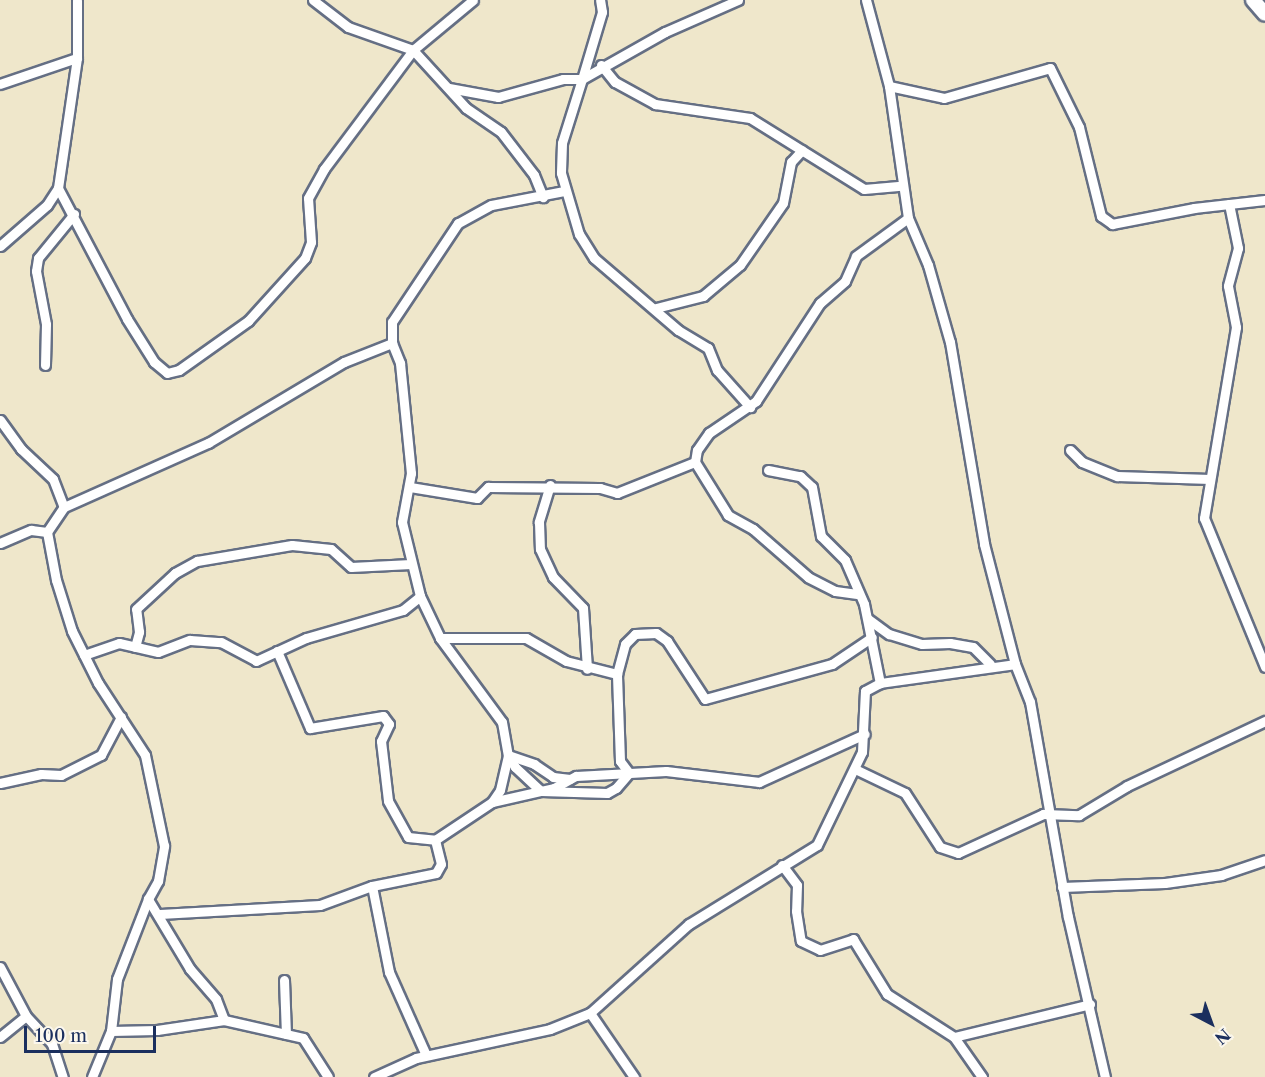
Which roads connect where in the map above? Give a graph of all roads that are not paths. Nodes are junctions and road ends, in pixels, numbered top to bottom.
1 (77, 0) edge
2 (313, 0) edge
3 (474, 0) edge
4 (600, 0) edge
5 (738, 0) edge
6 (866, 0) edge
7 (1253, 0) edge
8 (1265, 14) edge
9 (413, 50) junction
10 (77, 58) junction
11 (601, 65) junction
12 (582, 79) junction
13 (0, 84) edge
14 (889, 86) junction
15 (449, 88) junction
16 (802, 150) junction
17 (901, 186) junction
18 (58, 188) junction
19 (564, 191) junction
20 (543, 196) junction
21 (1265, 200) edge
22 (1229, 204) junction
23 (74, 214) junction
24 (908, 218) junction
25 (0, 246) edge
26 (656, 308) junction
27 (392, 343) junction
28 (45, 364) dead end
29 (750, 407) junction
30 (0, 420) edge
31 (1070, 450) dead end
32 (695, 462) junction
33 (768, 470) dead end
34 (1210, 479) junction
35 (550, 485) junction
36 (410, 487) junction
37 (64, 507) junction
38 (47, 532) junction
39 (0, 543) edge
40 (411, 564) junction
41 (857, 594) junction
42 (420, 596) junction
43 (868, 619) junction
44 (872, 636) junction
45 (440, 638) junction
46 (135, 647) junction
47 (277, 651) junction
48 (84, 655) junction
49 (990, 664) junction
50 (1015, 664) junction
51 (1265, 667) edge
52 (587, 669) junction
53 (616, 674) junction
54 (880, 682) junction
55 (121, 717) junction
56 (1265, 721) edge
57 (865, 734) junction
58 (508, 755) junction
59 (855, 770) junction
60 (629, 773) junction
61 (570, 779) junction
62 (0, 783) edge
63 (541, 791) junction
64 (492, 802) junction
65 (1050, 813) junction
66 (435, 840) junction
67 (1265, 860) edge
68 (782, 866) junction
69 (372, 886) junction
70 (1062, 887) junction
71 (148, 899) junction
72 (160, 914) junction
73 (0, 967) edge
74 (284, 980) dead end
75 (1090, 1004) junction
76 (590, 1013) junction
77 (26, 1016) junction
78 (224, 1020) junction
79 (111, 1031) junction
80 (286, 1034) junction
81 (0, 1037) edge
82 (954, 1037) junction
83 (426, 1055) junction
84 (63, 1077) edge
85 (92, 1077) edge
86 (328, 1077) edge
87 (374, 1077) edge
88 (634, 1077) edge
89 (982, 1077) edge
90 (1105, 1077) edge

1 - 10 street
2 - 9 street
3 - 9 street
4 - 12 street
5 - 11 street
6 - 14 street
7 - 8 street
9 - 15 street
9 - 23 street
10 - 13 street
10 - 18 street
11 - 12 street
11 - 16 street
12 - 15 street
12 - 19 street
14 - 17 street
14 - 22 street
15 - 20 street
16 - 17 street
16 - 26 street
17 - 24 street
18 - 23 street
18 - 25 street
19 - 20 street
19 - 26 street
20 - 27 street
21 - 22 street
22 - 34 street
23 - 28 street
24 - 29 street
24 - 50 street
26 - 29 street
27 - 36 street
27 - 37 street
29 - 32 street
30 - 37 street
31 - 34 street
32 - 35 street
32 - 41 street
33 - 41 street
34 - 51 street
35 - 36 street
35 - 52 street
36 - 40 street
37 - 38 street
38 - 39 street
38 - 48 street
40 - 42 street
40 - 46 street
41 - 43 street
42 - 45 street
42 - 47 street
43 - 44 street
43 - 49 street
44 - 53 street
44 - 54 street
45 - 52 street
45 - 58 street
46 - 47 street
46 - 48 street
47 - 66 street
48 - 55 street
49 - 50 street
49 - 54 street
50 - 65 street
52 - 53 street
53 - 60 street
54 - 57 street
55 - 62 street
55 - 71 street
56 - 65 street
57 - 59 street
57 - 60 street
58 - 61 street
58 - 63 street
58 - 64 street
59 - 65 street
59 - 68 street
60 - 61 street
60 - 63 street
61 - 63 street
63 - 64 street
64 - 66 street
65 - 70 street
66 - 69 street
67 - 70 street
68 - 76 street
68 - 82 street
69 - 72 street
69 - 83 street
70 - 75 street
71 - 72 street
71 - 79 street
72 - 78 street
73 - 77 street
74 - 80 street
75 - 82 street
75 - 90 street
76 - 83 street
76 - 88 street
77 - 81 street
77 - 84 street
78 - 79 street
78 - 80 street
79 - 85 street
80 - 86 street
82 - 89 street
83 - 87 street

